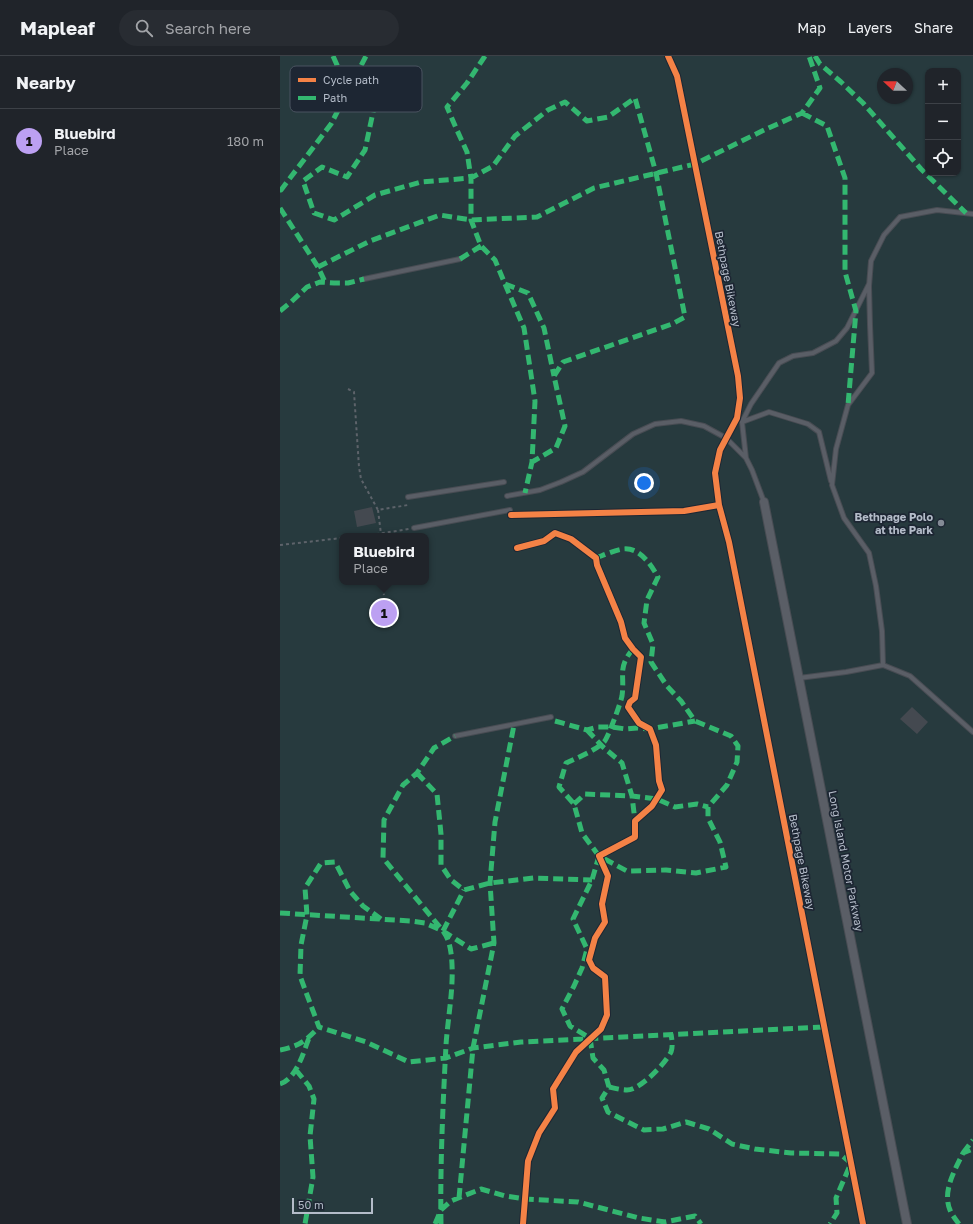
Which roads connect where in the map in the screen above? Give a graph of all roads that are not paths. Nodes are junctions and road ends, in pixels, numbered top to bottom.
1 (973, 214) edge
2 (460, 259) dead end
3 (364, 279) dead end
4 (870, 283) junction
5 (742, 422) junction
6 (746, 458) junction
7 (504, 482) dead end
8 (832, 485) junction
9 (507, 496) dead end
10 (408, 497) dead end
11 (764, 502) joint
12 (510, 510) dead end
13 (414, 528) road end
14 (883, 665) junction
15 (799, 678) junction
16 (551, 717) dead end
17 (973, 732) edge
18 (455, 736) dead end
19 (907, 1224) edge

1 - 4 lane
2 - 3 lane
4 - 5 lane
4 - 8 lane
5 - 6 lane
5 - 8 lane
6 - 9 lane
6 - 11 lane
7 - 10 lane
8 - 14 lane
11 - 15 street, Long Island Motor Parkway
12 - 13 lane
14 - 15 lane
14 - 17 lane
15 - 19 street, Long Island Motor Parkway
16 - 18 lane

